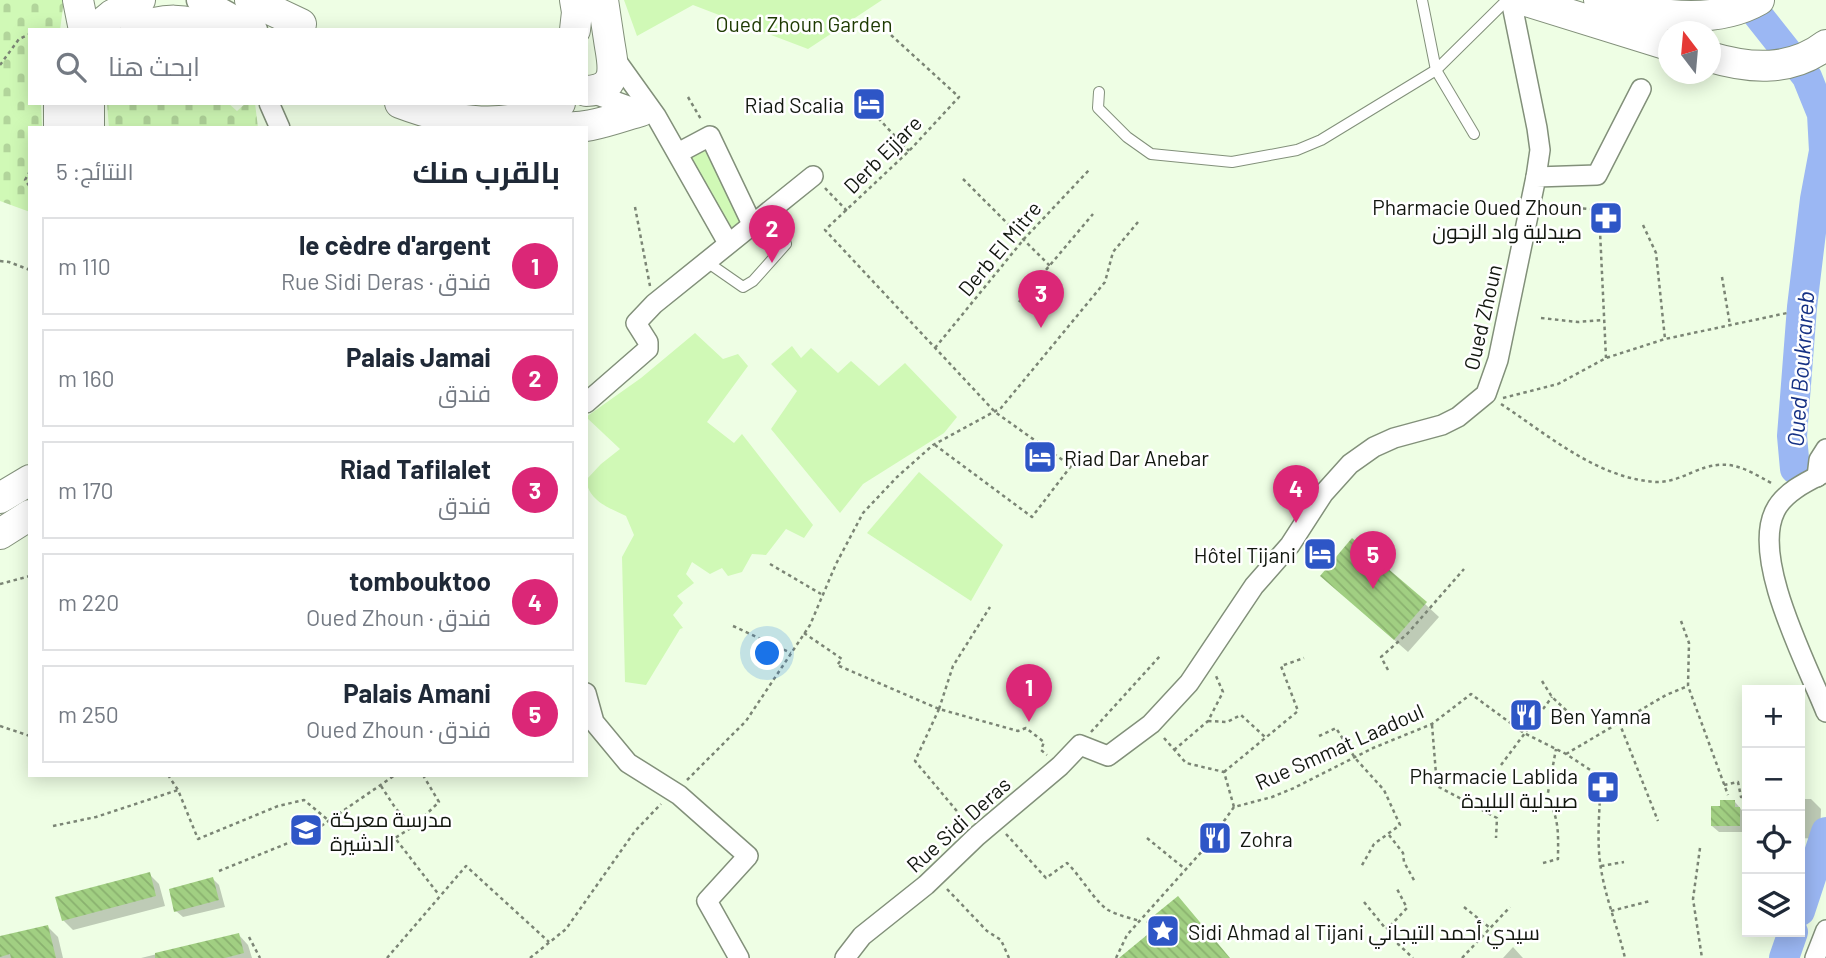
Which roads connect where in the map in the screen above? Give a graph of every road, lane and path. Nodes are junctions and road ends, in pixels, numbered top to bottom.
1 (78, 0) edge
2 (140, 0) edge
3 (200, 0) edge
4 (250, 0) edge
5 (575, 0) edge
6 (603, 0) edge
7 (1422, 0) edge
8 (1509, 0) edge
9 (1523, 0) edge
10 (1599, 0) edge
11 (1759, 0) edge
12 (84, 28) edge
13 (96, 28) edge
14 (139, 28) edge
15 (209, 28) edge
16 (250, 28) edge
17 (305, 28) edge
18 (575, 28) edge
19 (28, 35) edge
20 (891, 35) dead end
21 (1658, 42) edge
22 (1826, 46) edge
23 (612, 54) junction
24 (1721, 60) edge
25 (0, 65) edge
26 (1436, 70) junction
27 (1641, 89) dead end
28 (588, 91) edge
29 (1099, 92) dead end
30 (688, 97) dead end
31 (864, 103) dead end
32 (59, 105) edge
33 (89, 105) edge
34 (270, 105) edge
35 (408, 105) edge
36 (648, 113) junction
37 (527, 119) edge
38 (58, 126) edge
39 (89, 126) edge
40 (279, 126) edge
41 (565, 126) edge
42 (579, 126) edge
43 (1474, 134) dead end
44 (710, 136) junction
45 (909, 151) junction
46 (678, 153) junction
47 (1089, 170) dead end
48 (813, 176) joint
49 (1536, 177) junction
50 (963, 180) dead end
51 (1547, 205) dead end
52 (635, 207) dead end
53 (847, 211) junction
54 (1093, 214) dead end
55 (757, 220) junction
56 (1138, 222) dead end
57 (1643, 225) dead end
58 (1024, 239) junction
59 (729, 243) junction
60 (0, 261) edge
61 (707, 262) junction
62 (1050, 266) junction
63 (28, 269) edge
64 (1723, 277) dead end
65 (1018, 302) dead end
66 (653, 304) junction
67 (1787, 313) dead end
68 (1541, 318) dead end
69 (1602, 320) junction
70 (1730, 325) junction
71 (1665, 339) junction
72 (935, 348) junction
73 (1606, 358) junction
74 (588, 401) edge
75 (995, 412) junction
76 (935, 445) junction
77 (1826, 449) edge
78 (1821, 474) edge
79 (28, 481) edge
80 (1791, 493) junction
81 (0, 498) edge
82 (28, 516) edge
83 (0, 534) edge
84 (770, 564) dead end
85 (1464, 569) dead end
86 (28, 577) edge
87 (0, 584) edge
88 (823, 595) junction
89 (990, 607) dead end
90 (1681, 621) dead end
91 (733, 626) dead end
92 (1404, 629) dead end
93 (804, 633) junction
94 (1408, 633) junction
95 (791, 653) junction
96 (1160, 656) dead end
97 (1208, 657) junction
98 (1304, 659) dead end
99 (1388, 670) dead end
100 (1542, 681) dead end
101 (1688, 686) junction
102 (1552, 698) junction
103 (588, 700) edge
104 (939, 709) junction
105 (1568, 712) dead end
106 (1826, 712) edge
107 (1208, 721) junction
108 (1619, 722) junction
109 (1151, 724) junction
110 (1432, 724) junction
111 (0, 726) edge
112 (1524, 733) junction
113 (28, 735) edge
114 (1319, 736) dead end
115 (1266, 737) junction
116 (1080, 745) junction
117 (1556, 749) junction
118 (1174, 750) junction
119 (1566, 754) junction
120 (1355, 758) junction
121 (1501, 765) dead end
122 (1060, 766) junction
123 (1224, 772) junction
124 (169, 777) edge
125 (392, 777) edge
126 (424, 777) edge
127 (1724, 785) junction
128 (381, 786) junction
129 (178, 790) junction
130 (675, 793) junction
131 (1728, 795) dead end
132 (1742, 797) edge
133 (1234, 807) junction
134 (328, 820) junction
135 (996, 821) junction
136 (1658, 821) dead end
137 (53, 826) dead end
138 (414, 827) junction
139 (978, 835) junction
140 (1389, 835) junction
141 (1147, 838) dead end
142 (1496, 838) dead end
143 (1700, 848) dead end
144 (1623, 862) dead end
145 (1543, 863) dead end
146 (1601, 866) junction
147 (1362, 867) dead end
148 (1185, 869) junction
149 (219, 871) dead end
150 (935, 876) junction
151 (1415, 882) dead end
152 (1396, 887) dead end
153 (439, 895) junction
154 (1650, 901) dead end
155 (1364, 902) dead end
156 (1464, 907) dead end
157 (1510, 907) dead end
158 (1611, 911) junction
159 (1140, 921) junction
160 (1390, 926) junction
161 (1490, 928) junction
162 (1826, 935) edge
163 (249, 937) dead end
164 (549, 942) junction
165 (260, 958) edge
166 (387, 958) edge
167 (530, 958) edge
168 (739, 958) edge
169 (845, 958) edge
170 (1009, 958) edge
171 (1116, 958) edge
172 (1413, 958) edge
173 (1462, 958) edge
174 (1625, 958) edge
175 (1702, 958) edge
176 (1815, 958) edge

1 - 12 main road
2 - 13 main road
3 - 16 main road
4 - 17 main road
5 - 18 main road
6 - 23 main road
7 - 26 lane
8 - 26 lane
8 - 49 street, Oued Zhoun
9 - 21 main road
10 - 11 main road
14 - 15 main road
19 - 25 path
20 - 45 path, Derb Ejjare
22 - 24 main road
23 - 28 main road
23 - 36 street
26 - 29 lane
26 - 43 lane
27 - 49 street
28 - 36 street
30 - 44 path
31 - 45 path
32 - 38 main road
33 - 39 main road
34 - 40 street
35 - 37 main road
36 - 42 main road
36 - 46 street
37 - 41 main road
44 - 46 street
44 - 55 street
45 - 53 path, Derb Ejjare
46 - 59 street
47 - 58 path, Derb El Mitre
48 - 53 path
48 - 55 street
49 - 97 street, Oued Zhoun
50 - 58 path
51 - 69 path
52 - 66 path
53 - 72 path, Derb Ejjare
54 - 62 path
55 - 59 street
55 - 61 lane
56 - 75 path
57 - 71 path
58 - 62 path
58 - 72 path, Derb El Mitre
59 - 61 street
60 - 63 path
61 - 66 street
62 - 65 path
64 - 70 path
66 - 74 street
67 - 70 path
68 - 69 path
69 - 73 path
70 - 71 path
71 - 73 path
72 - 75 path
73 - 80 path
75 - 76 path
75 - 76 path
76 - 88 path
77 - 78 street
78 - 80 street
79 - 81 main road
80 - 106 street
82 - 83 main road
84 - 88 path
85 - 94 path
86 - 87 path
88 - 93 path
89 - 104 path
90 - 101 path
91 - 95 path
92 - 94 path
93 - 95 path
93 - 104 path
94 - 99 path
95 - 130 path
96 - 116 path
97 - 107 path
97 - 109 street, Oued Zhoun
98 - 115 path
100 - 102 path
101 - 108 path
101 - 127 path
102 - 105 path
102 - 112 path
103 - 130 street
104 - 122 path
104 - 139 path
107 - 115 path
107 - 118 path
108 - 119 path
108 - 136 path
109 - 116 street, Oued Zhoun
109 - 118 path
110 - 112 path, Rue Smmat Laadoul
110 - 120 path, Rue Smmat Laadoul
110 - 142 path
111 - 113 path
112 - 117 path, Rue Smmat Laadoul
112 - 121 path
114 - 120 path
115 - 123 path
116 - 122 street, Rue Sidi Deras
117 - 119 path, Rue Smmat Laadoul
117 - 145 path
118 - 123 path
119 - 146 path, Rue Smmat Laadoul
120 - 133 path, Rue Smmat Laadoul
120 - 140 path
122 - 135 street, Rue Sidi Deras
123 - 133 path
124 - 129 path
125 - 128 path
126 - 138 path
127 - 131 path
127 - 132 path
128 - 134 path
128 - 138 path
129 - 134 path
129 - 137 path
130 - 164 path
130 - 168 street
133 - 148 path, Rue Smmat Laadoul
134 - 149 path
135 - 139 street, Rue Sidi Deras
135 - 159 path
138 - 153 path
139 - 150 street, Rue Sidi Deras
140 - 147 path
140 - 151 path
141 - 148 path
143 - 175 path
144 - 146 path
146 - 158 path, Rue Smmat Laadoul
148 - 159 path, Rue Smmat Laadoul
150 - 169 street, Rue Sidi Deras
150 - 170 path
152 - 160 path
153 - 164 path
153 - 166 path
154 - 158 path
155 - 160 path
156 - 161 path
157 - 161 path
158 - 174 path, Rue Smmat Laadoul
159 - 171 path, Rue Smmat Laadoul
160 - 172 path
161 - 173 path
162 - 176 street
163 - 165 path
164 - 167 path

